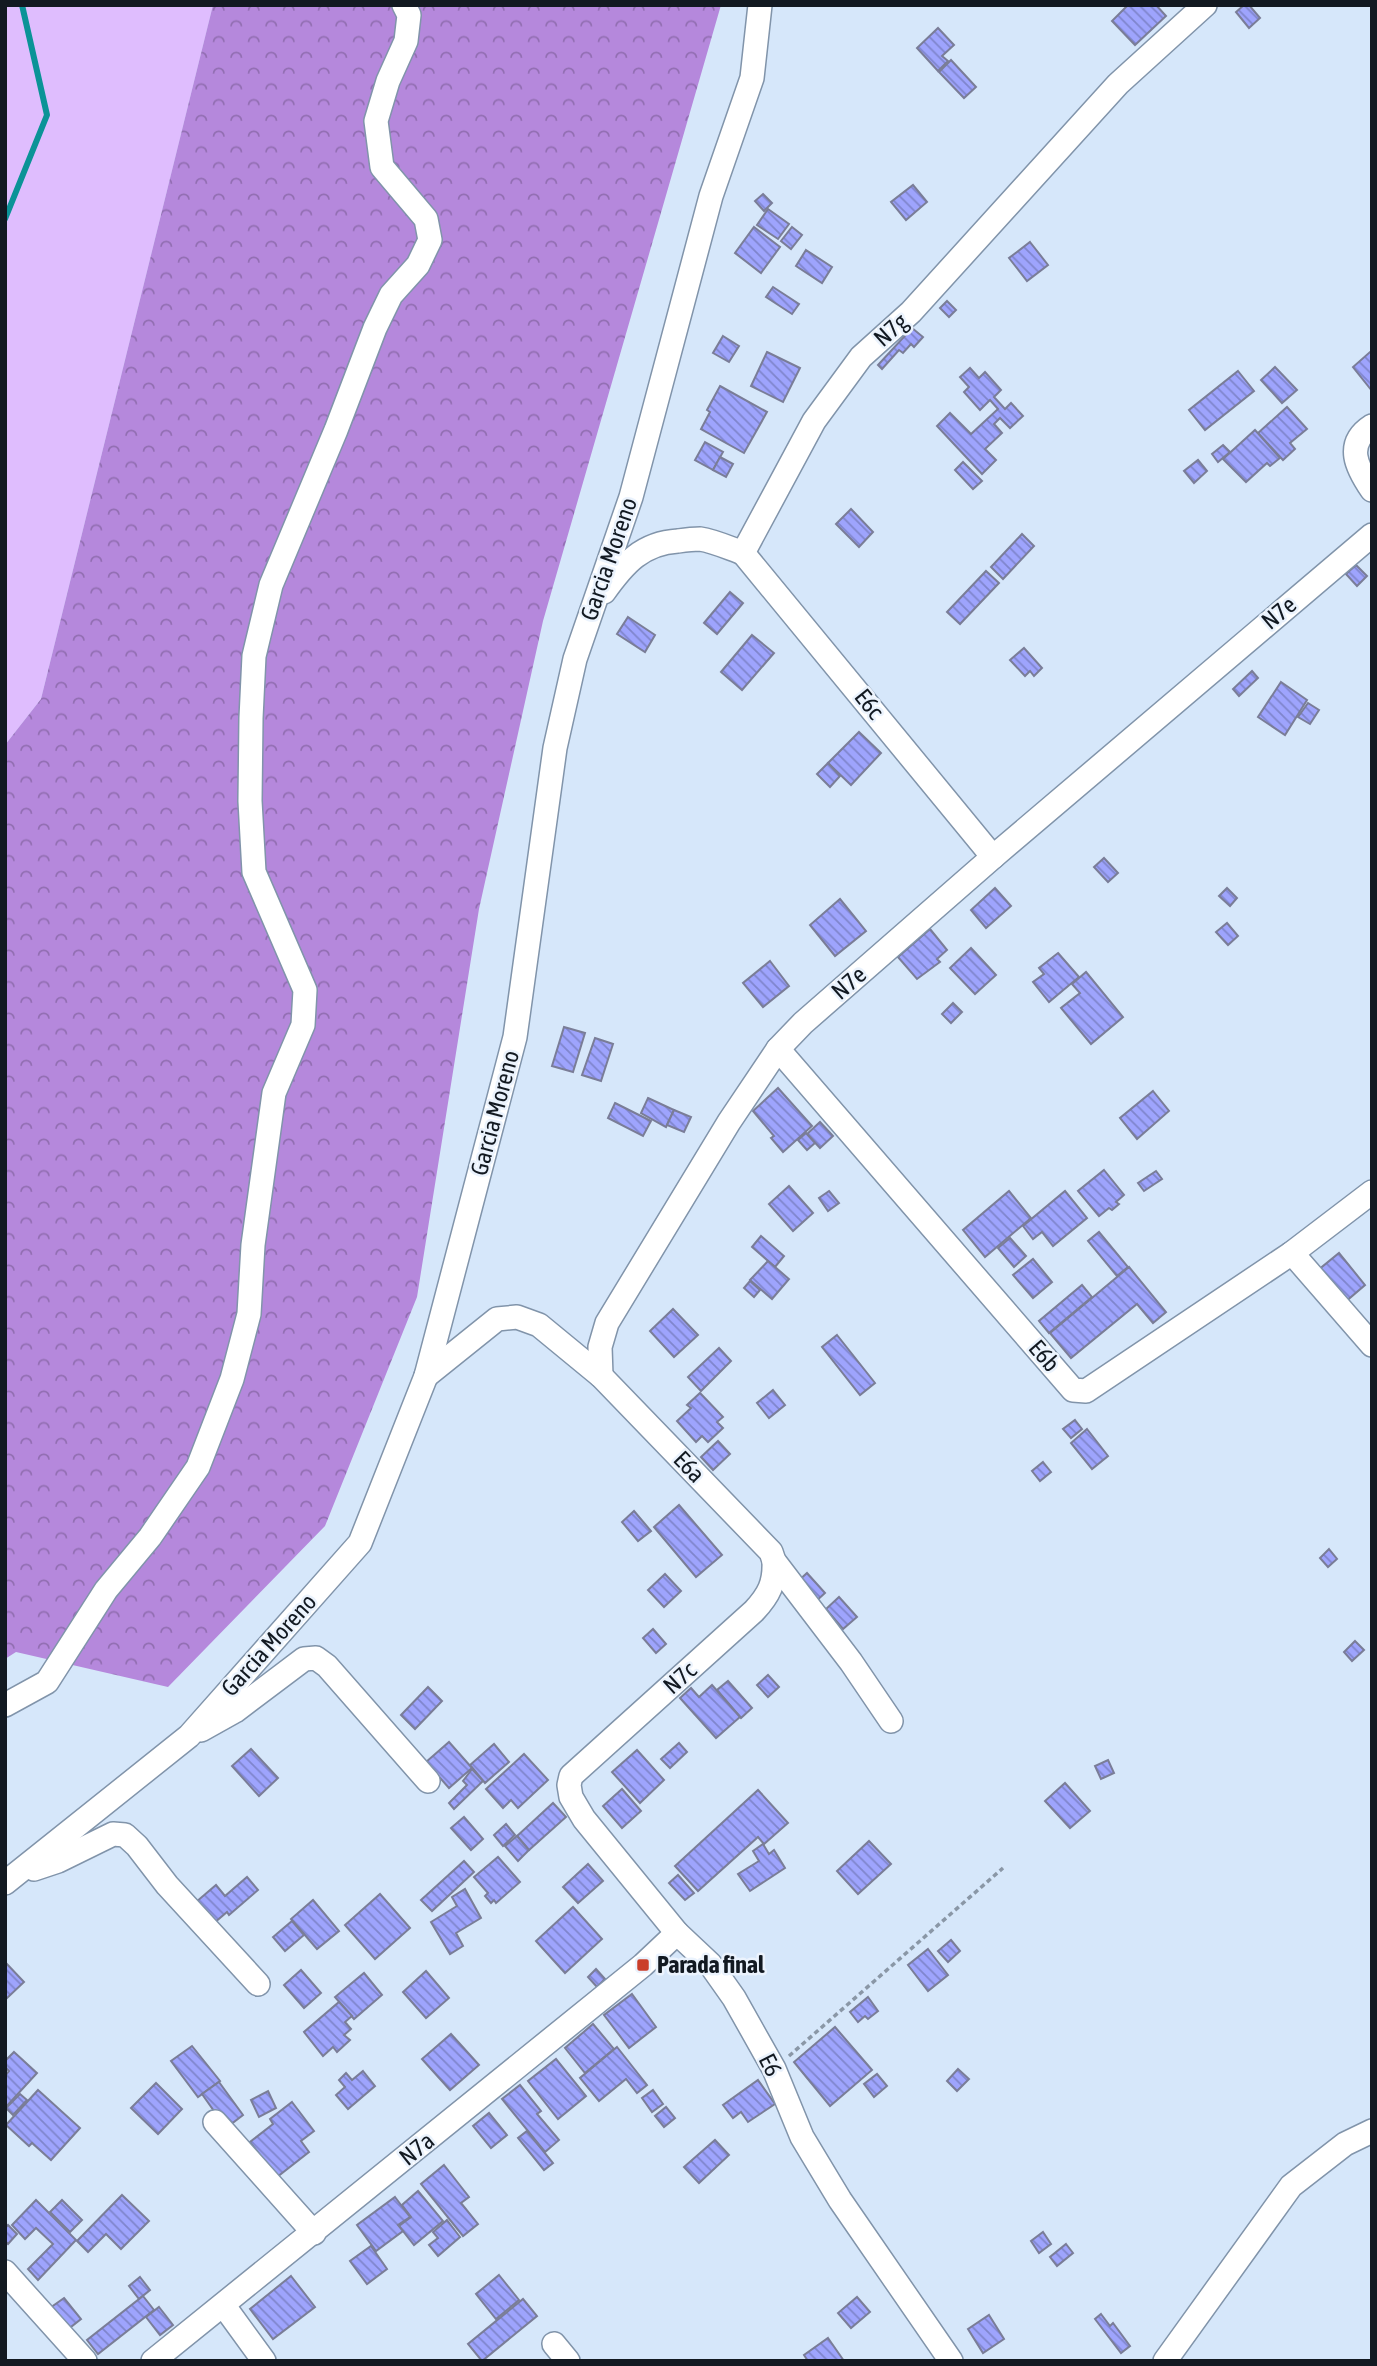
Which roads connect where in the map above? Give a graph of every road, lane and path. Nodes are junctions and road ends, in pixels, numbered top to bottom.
1 (404, 5) edge
2 (760, 5) edge
3 (1205, 5) edge
4 (1372, 426) edge
5 (1372, 490) edge
6 (1372, 535) edge
7 (743, 552) junction
8 (592, 608) junction
9 (993, 857) junction
10 (778, 1049) junction
11 (1372, 1192) edge
12 (1292, 1252) junction
13 (1372, 1345) edge
14 (426, 1376) junction
15 (601, 1376) junction
16 (774, 1561) junction
17 (5, 1705) edge
18 (891, 1721) dead end
19 (189, 1736) junction
20 (428, 1782) dead end
21 (569, 1786) joint
22 (1003, 1868) dead end
23 (12, 1879) edge
24 (677, 1933) junction
25 (258, 1984) dead end
26 (774, 2069) junction
27 (215, 2122) dead end
28 (1372, 2131) edge
29 (314, 2233) junction
30 (5, 2272) edge
31 (224, 2306) junction
32 (85, 2361) edge
33 (153, 2361) edge
34 (264, 2361) edge
35 (951, 2361) edge
36 (1164, 2361) edge

1 - 17 street
2 - 8 street, Garcia Moreno
3 - 7 street, N7g
4 - 5 street
6 - 9 street, N7e
7 - 8 street
7 - 9 street, E6c
8 - 14 street, Garcia Moreno
9 - 10 street, N7e
10 - 12 street, E6b
10 - 15 street, N7e
11 - 12 street, E6b
12 - 13 street
14 - 15 street
14 - 19 street, Garcia Moreno
15 - 16 street, E6a
16 - 18 street, E6a
16 - 21 street, N7c
19 - 20 street
19 - 23 street, Garcia Moreno
21 - 24 street, E6
22 - 26 path
23 - 25 street
24 - 26 street, E6
24 - 29 street, N7a
26 - 35 street, E6
27 - 29 street
28 - 36 street
29 - 31 street, N7a
30 - 32 street
31 - 33 street, N7a
31 - 34 street

